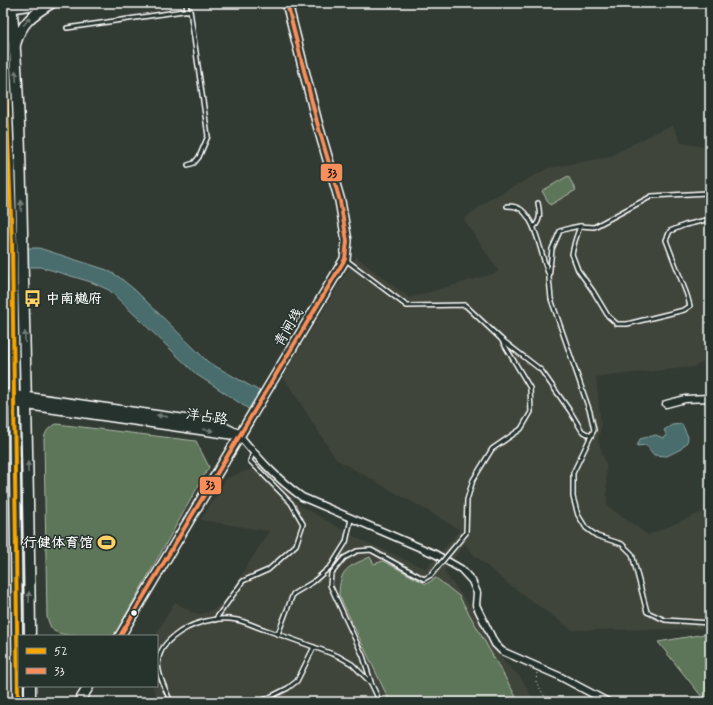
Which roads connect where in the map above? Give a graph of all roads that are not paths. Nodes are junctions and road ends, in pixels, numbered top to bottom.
1 (51, 3) edge
2 (186, 3) edge
3 (287, 3) edge
4 (6, 6) edge
5 (187, 11) junction
6 (67, 28) dead end
7 (7, 50) edge
8 (188, 165) dead end
9 (707, 193) dead end
10 (538, 203) dead end
11 (507, 206) dead end
12 (710, 219) edge
13 (580, 226) junction
14 (534, 227) junction
15 (344, 259) junction
16 (549, 275) junction
17 (501, 339) junction
18 (3, 394) edge
19 (710, 398) edge
20 (14, 399) junction
21 (3, 401) edge
22 (26, 401) junction
23 (666, 404) dead end
24 (239, 435) junction
25 (591, 436) junction
26 (253, 453) junction
27 (351, 519) junction
28 (215, 620) junction
29 (710, 623) edge
30 (278, 634) junction
31 (30, 635) edge
32 (121, 635) edge
33 (314, 647) junction
34 (371, 683) junction
35 (30, 687) edge
36 (88, 687) edge
37 (271, 697) junction
38 (18, 702) edge
39 (30, 702) edge
40 (79, 702) edge
41 (171, 702) edge
42 (260, 702) edge
43 (274, 702) edge
44 (380, 702) edge
45 (608, 702) edge

1 - 4 main road
7 -> 1 main road
2 - 5 lane
3 - 15 main road, 青闸线
4 - 7 main road
5 - 6 lane
5 - 8 lane
7 - 20 main road
22 -> 7 main road
9 - 13 lane
10 - 14 lane
11 - 14 lane
12 - 13 lane
13 - 16 lane
14 - 16 lane
15 - 17 lane
15 - 24 main road, 青闸线
16 - 25 lane
17 - 25 lane
17 - 34 lane, bridge
18 - 20 main road, 洋占路
19 - 23 street
20 - 21 main road, 洋占路
20 - 22 main road, 洋占路
20 - 38 main road
22 - 24 main road, 洋占路
31 -> 22 main road
24 - 26 street
24 - 32 main road, 青闸线
25 - 29 lane
26 - 27 street
26 - 28 lane
27 - 30 lane
27 - 45 street
28 - 30 lane
28 - 41 lane
30 - 33 lane
33 - 34 lane
33 - 37 lane
34 - 44 lane
35 - 39 main road
36 - 40 main road
37 - 42 lane
37 - 43 lane

